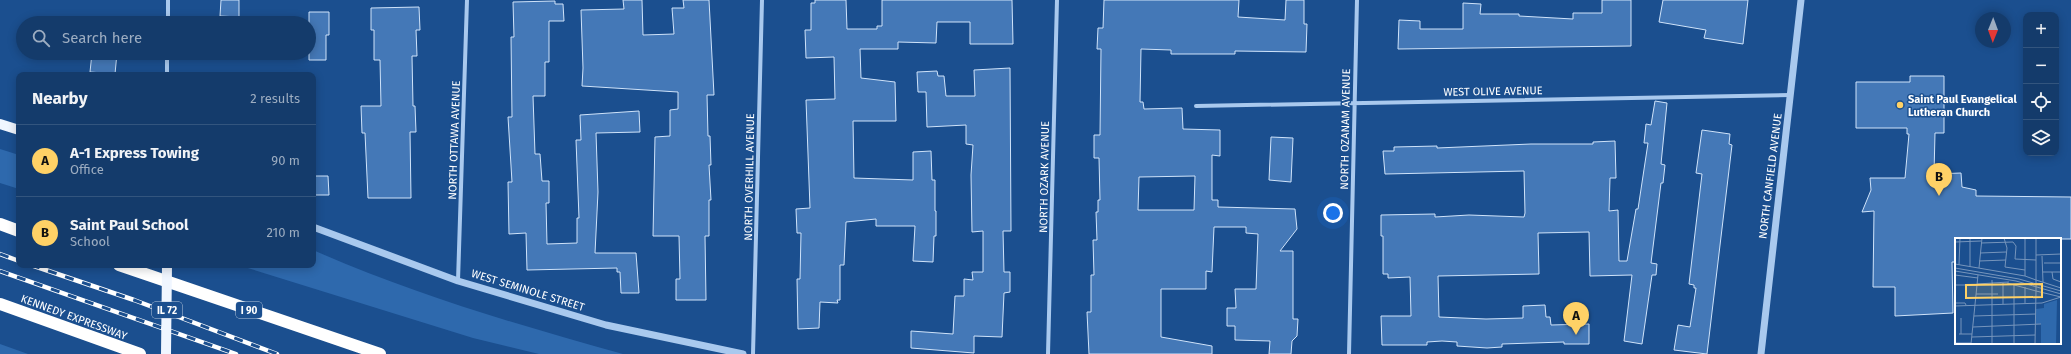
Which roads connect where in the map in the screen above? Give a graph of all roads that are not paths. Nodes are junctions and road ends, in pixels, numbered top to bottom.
1 (168, 0) edge
2 (467, 0) edge
3 (762, 0) edge
4 (1058, 0) edge
5 (1357, 0) edge
6 (1801, 0) edge
7 (168, 16) edge
8 (167, 60) edge
9 (166, 72) edge
10 (1790, 95) junction
11 (1354, 103) junction
12 (1196, 106) dead end
13 (0, 124) edge
14 (16, 129) edge
15 (0, 224) edge
16 (316, 228) edge
17 (16, 230) edge
18 (127, 268) edge
19 (167, 268) edge
20 (458, 281) junction
21 (0, 304) edge
22 (140, 354) edge
23 (166, 354) edge
24 (380, 354) edge
25 (742, 354) edge
26 (753, 354) edge
27 (1048, 354) edge
28 (1348, 354) edge
29 (1761, 354) edge

1 - 7 street
2 - 20 street, NORTH OTTAWA AVENUE
3 - 26 street, NORTH OVERHILL AVENUE
4 - 27 street, NORTH OZARK AVENUE
5 - 11 street, NORTH OZANAM AVENUE
6 - 10 street, NORTH CANFIELD AVENUE
8 - 9 street
10 - 11 street, WEST OLIVE AVENUE
10 - 29 street, NORTH CANFIELD AVENUE
11 - 12 street, WEST OLIVE AVENUE
11 - 28 street, NORTH OZANAM AVENUE
13 - 14 main road
15 - 17 highway
16 - 20 street, WEST SEMINOLE STREET
18 - 24 highway, I 90
19 - 23 main road, IL 72, bridge
20 - 25 street, WEST SEMINOLE STREET
21 - 22 highway, KENNEDY EXPRESSWAY

